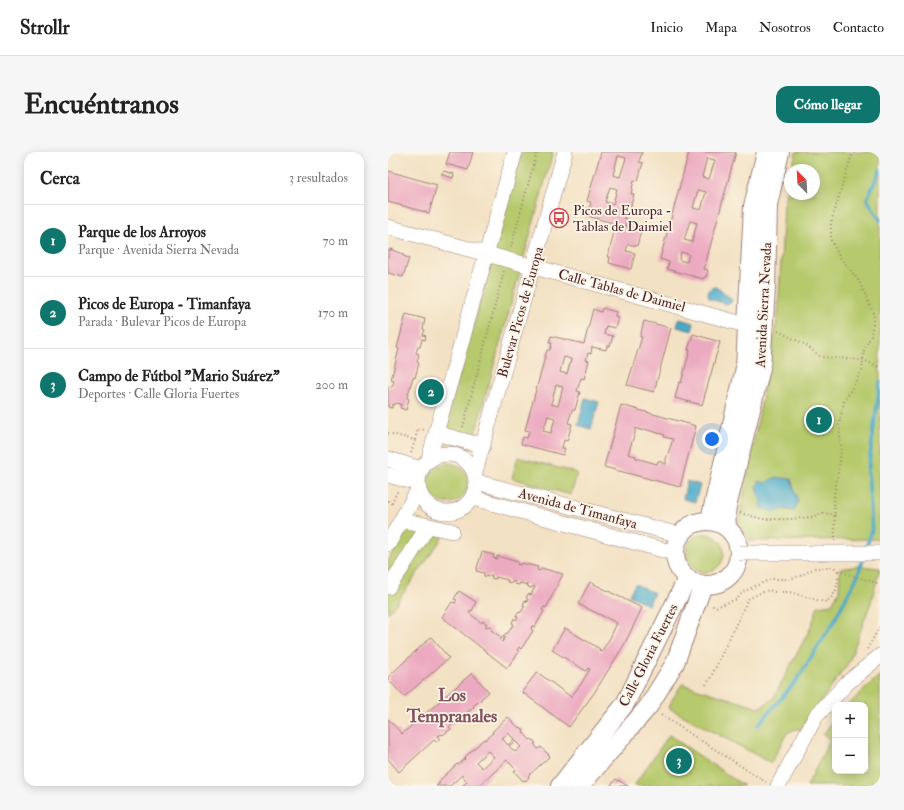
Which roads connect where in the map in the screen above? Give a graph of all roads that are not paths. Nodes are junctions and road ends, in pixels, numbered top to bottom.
1 (515, 152) edge
2 (565, 152) edge
3 (766, 152) edge
4 (780, 152) edge
5 (388, 227) edge
6 (487, 254) junction
7 (533, 266) junction
8 (755, 327) junction
9 (436, 433) junction
10 (483, 446) junction
11 (388, 459) edge
12 (388, 474) edge
13 (421, 475) junction
14 (476, 477) junction
15 (473, 498) junction
16 (402, 520) junction
17 (710, 520) junction
18 (428, 526) junction
19 (727, 527) junction
20 (452, 531) dead end
21 (680, 535) junction
22 (388, 544) edge
23 (674, 553) junction
24 (880, 553) edge
25 (744, 557) junction
26 (701, 585) junction
27 (388, 587) edge
28 (880, 656) edge
29 (772, 784) edge
30 (560, 786) edge
31 (580, 786) edge

1 - 6 street
2 - 7 street, Bulevar Picos de Europa
3 - 8 main road, Avenida Sierra Nevada
4 - 8 main road, Avenida Sierra Nevada
5 - 6 street, Calle Tablas de Daimiel
6 - 7 street, Calle Tablas de Daimiel
6 - 9 street
7 - 8 street, Calle Tablas de Daimiel
7 - 10 street, Bulevar Picos de Europa
8 - 17 main road, Avenida Sierra Nevada
8 - 19 main road, Avenida Sierra Nevada
9 - 10 street
9 - 13 street
10 - 14 street, Bulevar Picos de Europa
11 - 13 street
12 - 13 street
13 - 14 street
13 - 15 street
13 - 16 street
14 - 15 street
14 - 21 street, Avenida de Timanfaya
15 - 23 street, Avenida de Timanfaya
16 - 18 street
16 - 22 street
17 - 19 main road
17 - 21 main road
18 - 20 street
18 - 27 street
19 - 25 main road
21 - 23 main road
23 - 26 main road
24 - 25 street, bridge
25 - 26 main road
26 - 30 main road, Calle Gloria Fuertes
26 - 31 main road, Calle Gloria Fuertes
28 - 29 street

